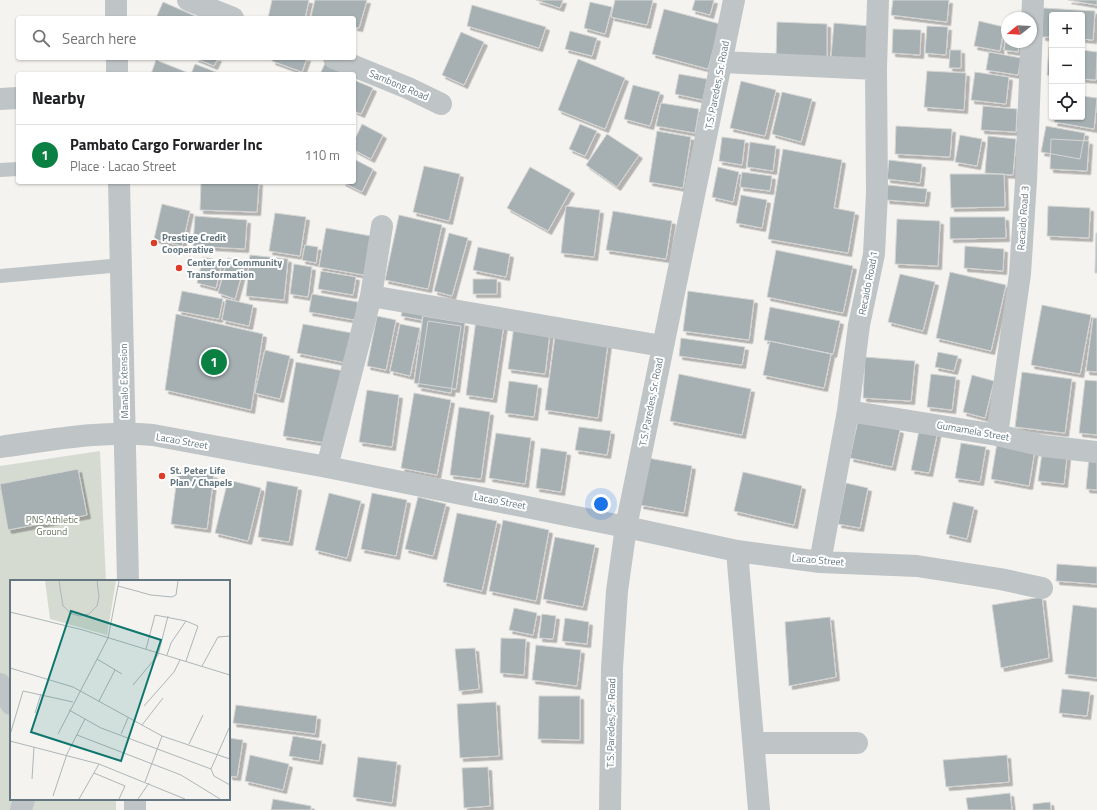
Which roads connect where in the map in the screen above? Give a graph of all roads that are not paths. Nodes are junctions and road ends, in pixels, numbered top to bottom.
1 (116, 0) edge
2 (188, 0) edge
3 (734, 0) edge
4 (878, 0) edge
5 (1033, 0) edge
6 (116, 16) edge
7 (228, 16) edge
8 (117, 60) edge
9 (339, 60) edge
10 (722, 62) junction
11 (876, 69) junction
12 (117, 72) edge
13 (16, 98) edge
14 (0, 99) edge
15 (442, 104) dead end
16 (16, 169) edge
17 (0, 170) edge
18 (119, 184) edge
19 (382, 226) dead end
20 (122, 265) junction
21 (0, 276) edge
22 (371, 296) junction
23 (662, 346) junction
24 (848, 411) junction
25 (125, 432) junction
26 (998, 435) junction
27 (0, 447) edge
28 (1097, 452) edge
29 (327, 467) junction
30 (626, 526) junction
31 (737, 551) junction
32 (820, 562) junction
33 (128, 580) edge
34 (1042, 588) dead end
35 (0, 684) edge
36 (10, 702) edge
37 (754, 743) junction
38 (857, 743) dead end
39 (24, 800) edge
40 (21, 810) edge
41 (610, 810) edge
42 (758, 810) edge

1 - 6 street
2 - 7 street
3 - 10 street, T.S. Paredes, Sr. Road
4 - 11 street, Recaido Road 1
5 - 26 street, Recaido Road 3
8 - 12 street
9 - 15 street, Sambong Road
10 - 11 street
10 - 23 street, T.S. Paredes, Sr. Road
11 - 24 street, Recaido Road 1
13 - 14 street
16 - 17 lane
18 - 20 street, Manalo Extension
19 - 22 street
20 - 21 lane
20 - 25 street, Manalo Extension
22 - 23 street
22 - 29 street
23 - 30 street, T.S. Paredes, Sr. Road
24 - 26 street, Gumamela Street
24 - 32 street, Recaido Road 1
25 - 27 street, Lacao Street
25 - 29 street, Lacao Street
25 - 33 street, Manalo Extension
26 - 28 street, Gumamela Street
29 - 30 street, Lacao Street
30 - 31 street, Lacao Street
30 - 41 street, T.S. Paredes, Sr. Road
31 - 32 street, Lacao Street
31 - 37 street
32 - 34 street, Lacao Street
35 - 36 street
37 - 38 street
37 - 42 street
39 - 40 street

